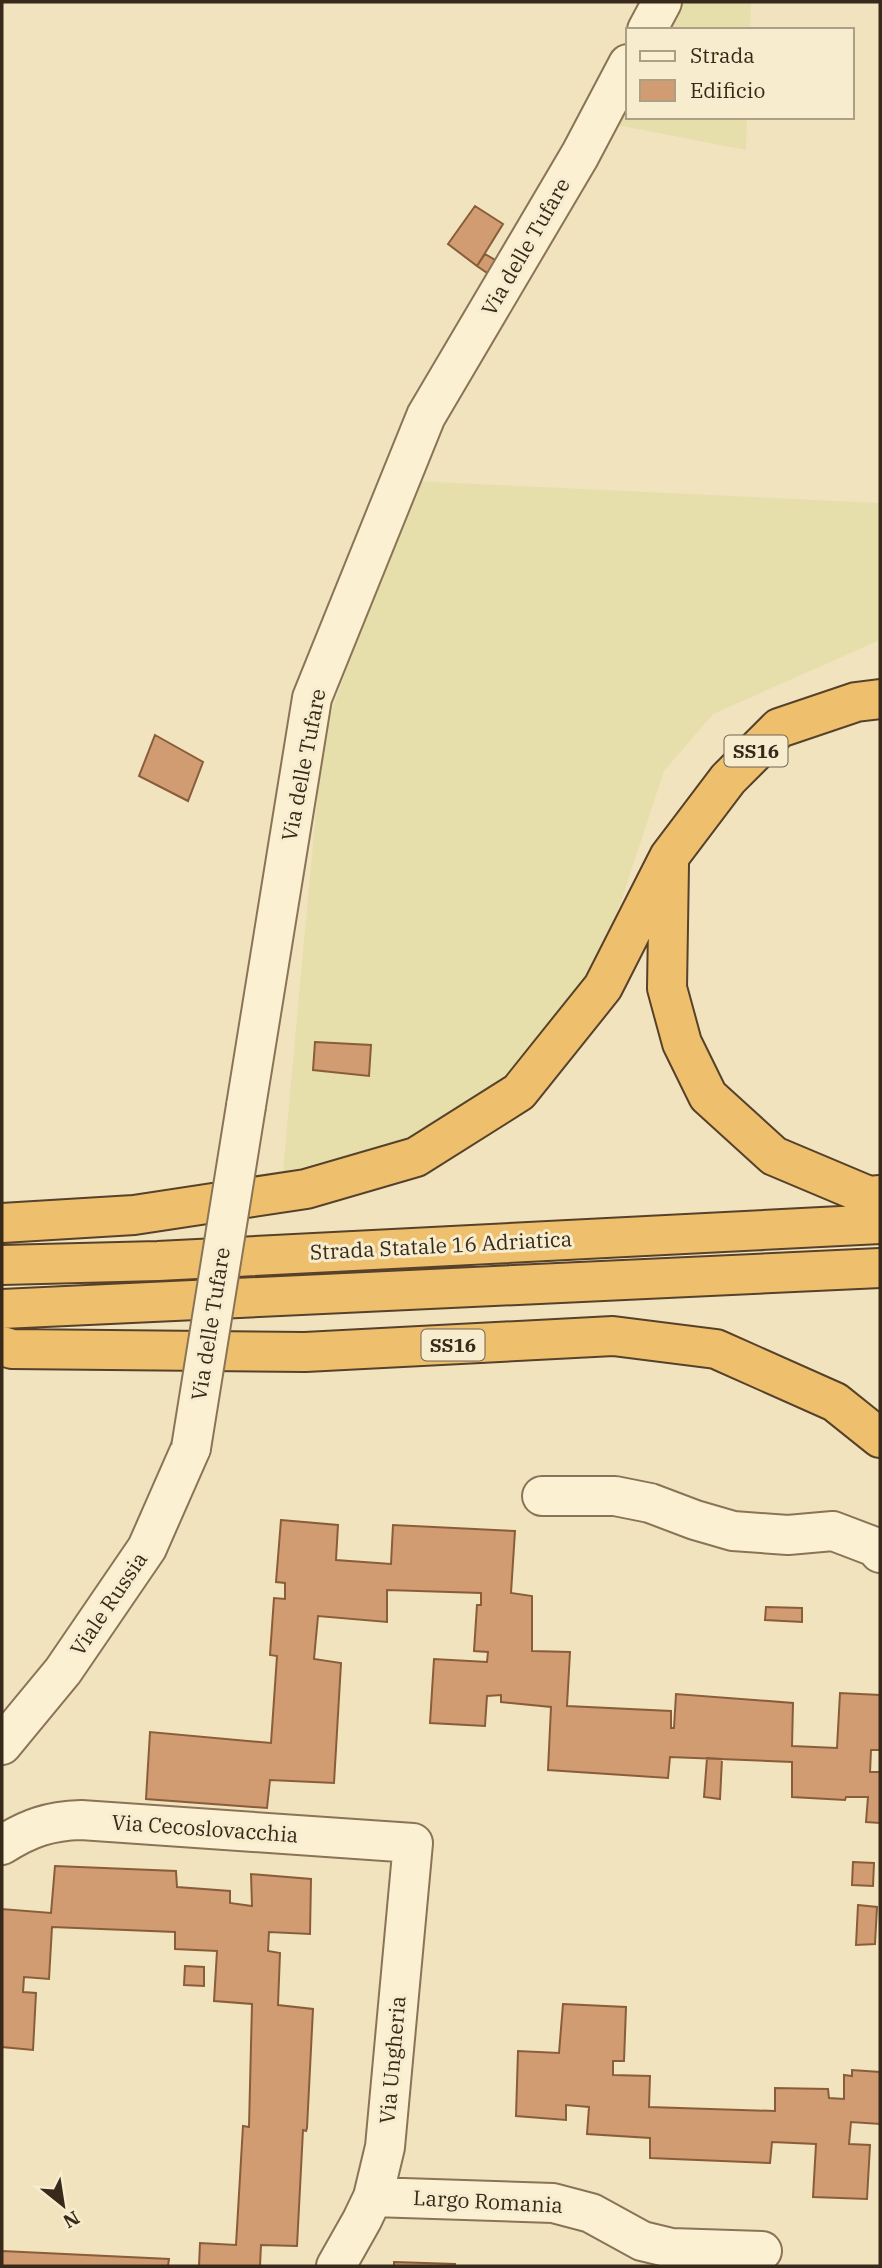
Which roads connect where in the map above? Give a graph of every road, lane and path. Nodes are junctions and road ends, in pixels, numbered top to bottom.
1 (662, 2) edge
2 (648, 28) edge
3 (626, 68) edge
4 (880, 699) edge
5 (669, 857) junction
6 (880, 1195) edge
7 (2, 1223) edge
8 (880, 1224) edge
9 (2, 1265) edge
10 (880, 1268) edge
11 (2, 1309) edge
12 (2, 1346) edge
13 (880, 1438) edge
14 (191, 1448) joint
15 (542, 1496) dead end
16 (880, 1553) edge
17 (2, 1745) edge
18 (413, 1843) joint
19 (2, 1844) edge
20 (373, 2197) junction
21 (762, 2251) dead end
22 (336, 2266) edge

1 - 2 street
3 - 14 street, Via delle Tufare, bridge
4 - 5 highway, SS16
5 - 6 highway
5 - 7 highway, SS16
8 - 9 highway, Strada Statale 16 Adriatica
10 - 11 highway, Strada Statale 16 Adriatica
12 - 13 highway, SS16
14 - 17 street, Viale Russia
15 - 16 street
18 - 19 street, Via Cecoslovacchia
18 - 20 street, Via Ungheria
20 - 21 street, Largo Romania
20 - 22 street, Via Ungheria

